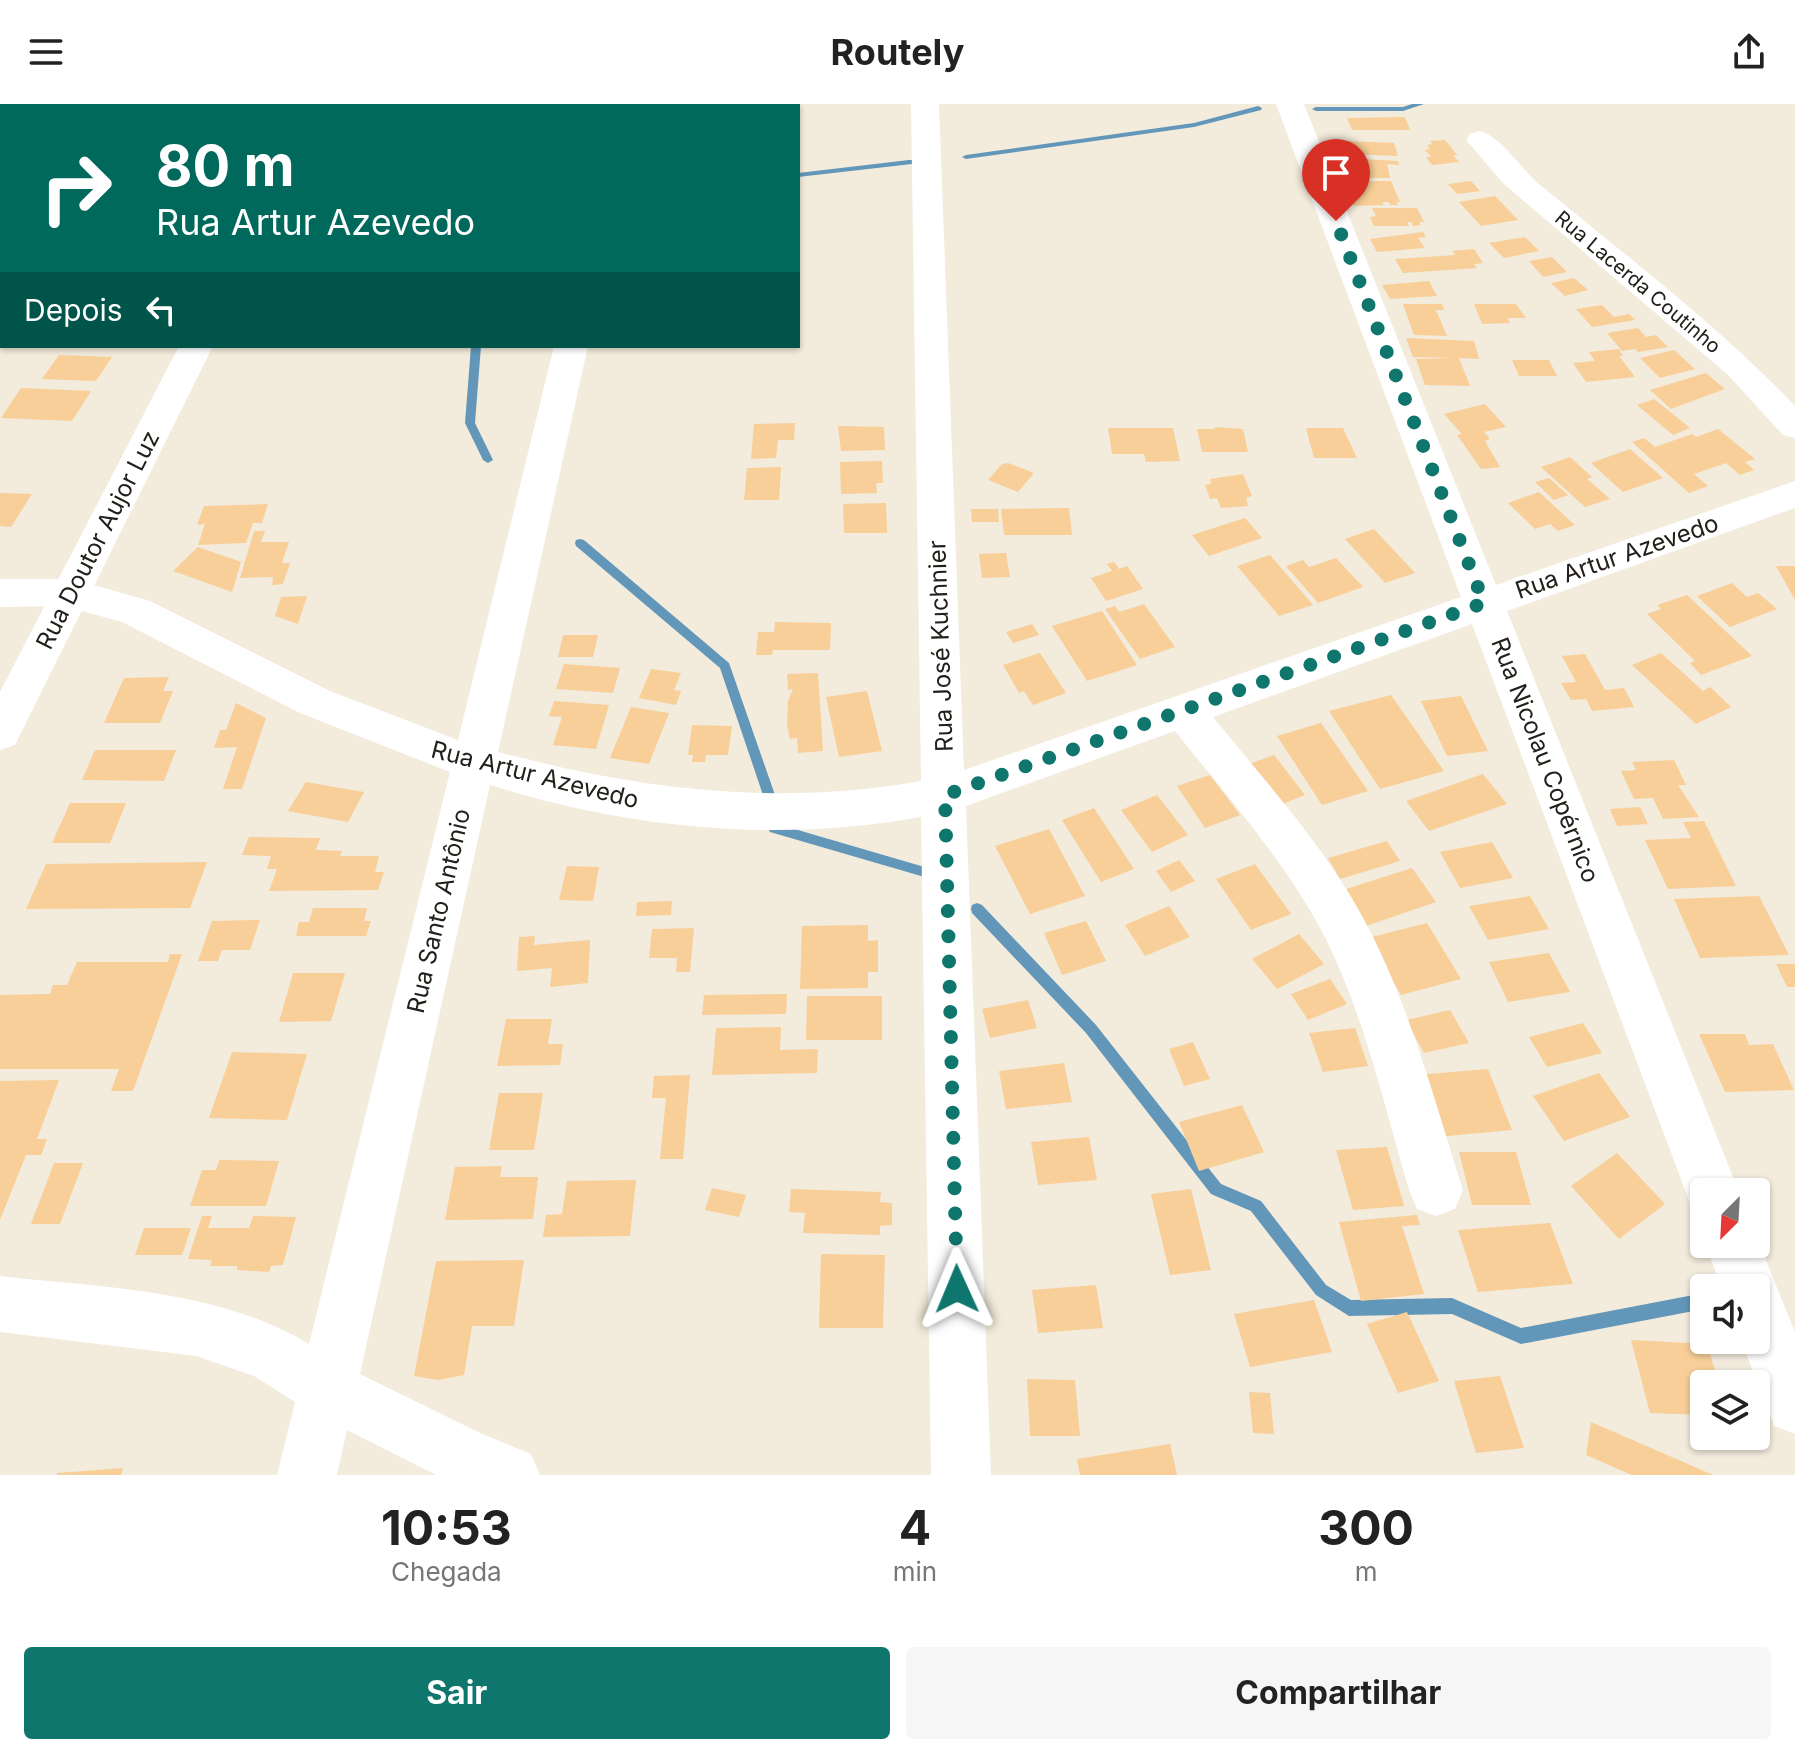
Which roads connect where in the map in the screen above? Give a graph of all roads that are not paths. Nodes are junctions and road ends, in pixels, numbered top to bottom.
1 (925, 104) edge
2 (1290, 104) edge
3 (1480, 140) dead end
4 (195, 348) edge
5 (571, 348) edge
6 (1795, 427) edge
7 (1795, 494) edge
8 (71, 592) junction
9 (0, 593) edge
10 (1484, 603) junction
11 (1183, 710) junction
12 (0, 733) edge
13 (473, 765) junction
14 (945, 795) junction
15 (1707, 1178) edge
16 (1436, 1190) dead end
17 (0, 1304) edge
18 (1770, 1341) edge
19 (328, 1389) junction
20 (1795, 1405) edge
21 (307, 1475) edge
22 (510, 1475) edge
23 (961, 1475) edge

1 - 14 street, Rua José Kuchnier
2 - 10 street, Rua Nicolau Copérnico
3 - 6 street, Rua Lacerda Coutinho
4 - 8 street, Rua Doutor Aujor Luz
5 - 13 street, Rua Santo Antônio
7 - 10 street, Rua Artur Azevedo
8 - 9 street, Rua Artur Azevedo
8 - 12 street, Rua Doutor Aujor Luz
8 - 13 street, Rua Artur Azevedo
10 - 11 street, Rua Artur Azevedo
10 - 15 street, Rua Nicolau Copérnico
11 - 14 street, Rua Artur Azevedo
11 - 16 street
13 - 14 street, Rua Artur Azevedo
13 - 19 street, Rua Santo Antônio
14 - 23 street, Rua José Kuchnier
17 - 19 street
18 - 20 street
19 - 21 street, Rua Santo Antônio
19 - 22 street

